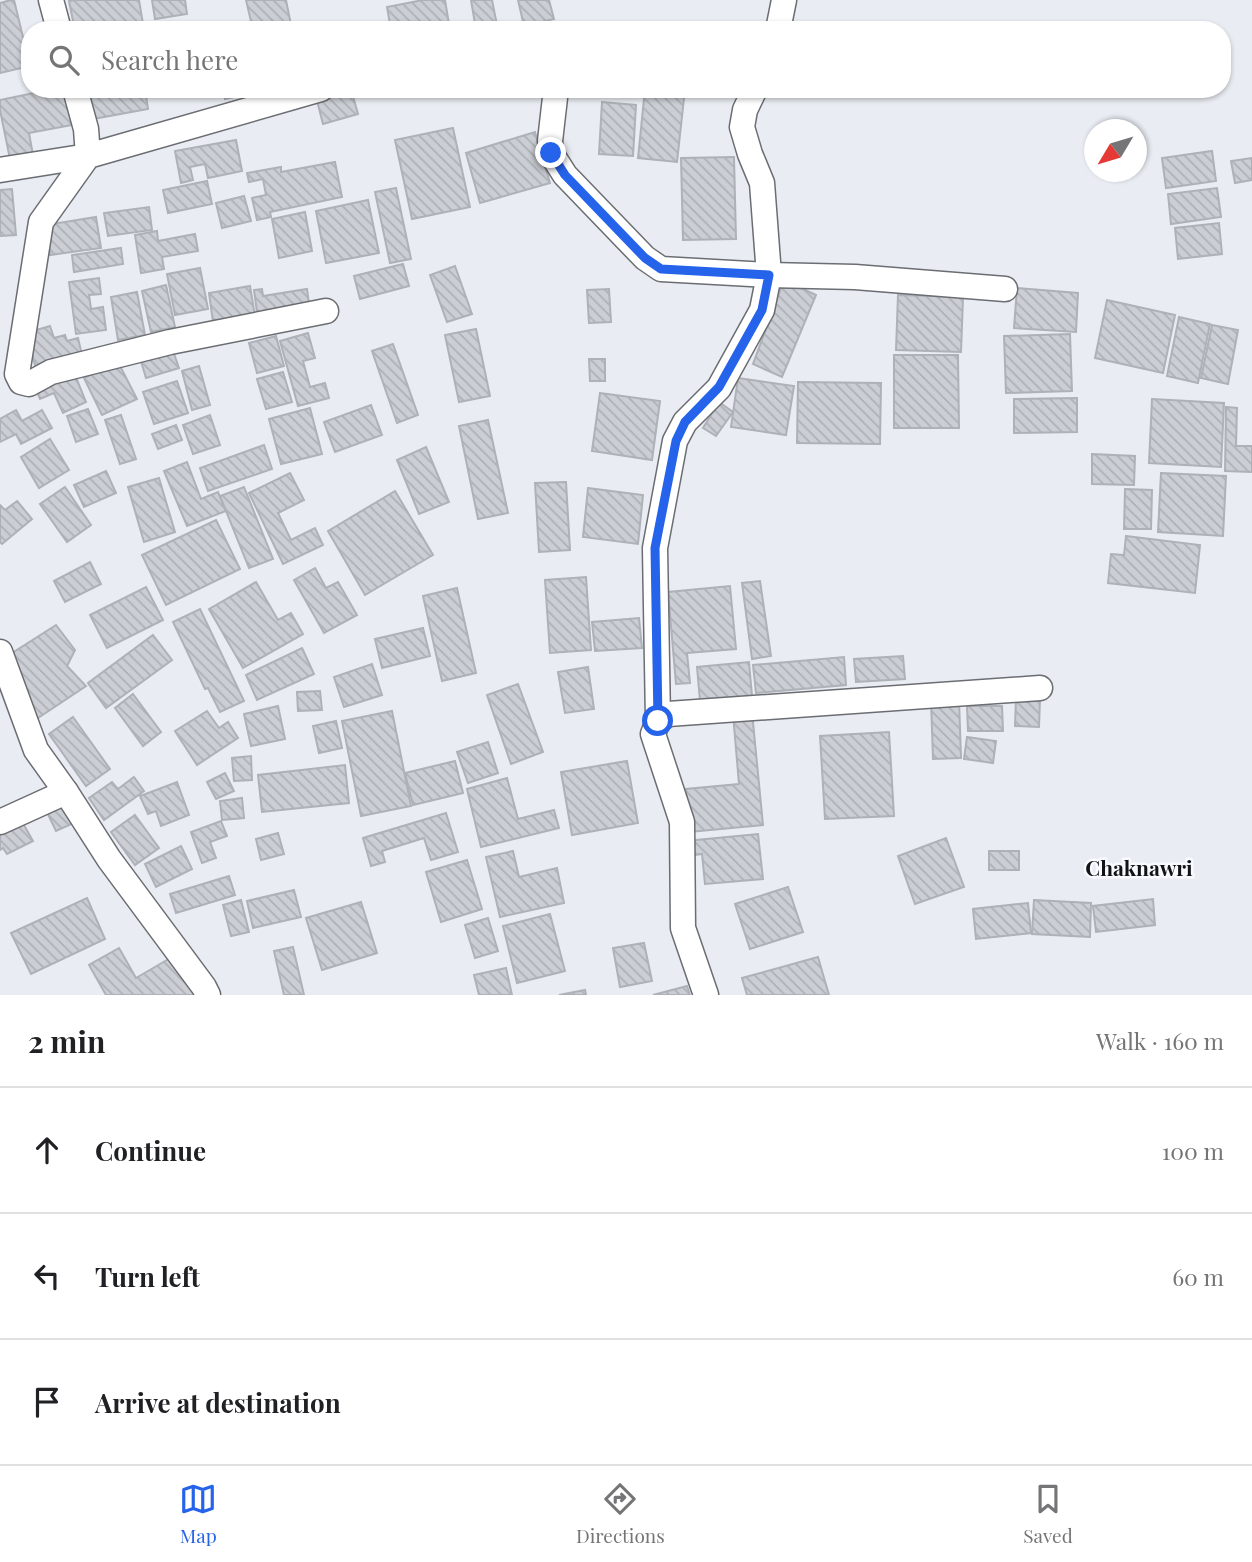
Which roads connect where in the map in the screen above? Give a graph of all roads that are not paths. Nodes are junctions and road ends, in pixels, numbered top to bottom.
1 (51, 0) edge
2 (784, 0) edge
3 (57, 21) edge
4 (780, 21) edge
5 (77, 98) edge
6 (290, 98) edge
7 (555, 98) edge
8 (751, 98) edge
9 (88, 156) junction
10 (0, 170) edge
11 (769, 275) junction
12 (1005, 289) dead end
13 (326, 311) dead end
14 (0, 652) edge
15 (1040, 688) dead end
16 (658, 721) junction
17 (66, 792) junction
18 (0, 822) edge
19 (208, 995) edge
20 (706, 995) edge

1 - 3 street
2 - 4 street
5 - 9 street
6 - 9 street
7 - 11 street
8 - 11 street
9 - 10 street
9 - 13 street
11 - 12 street
11 - 16 street
14 - 17 street
15 - 16 street
16 - 20 street
17 - 18 street
17 - 19 street

